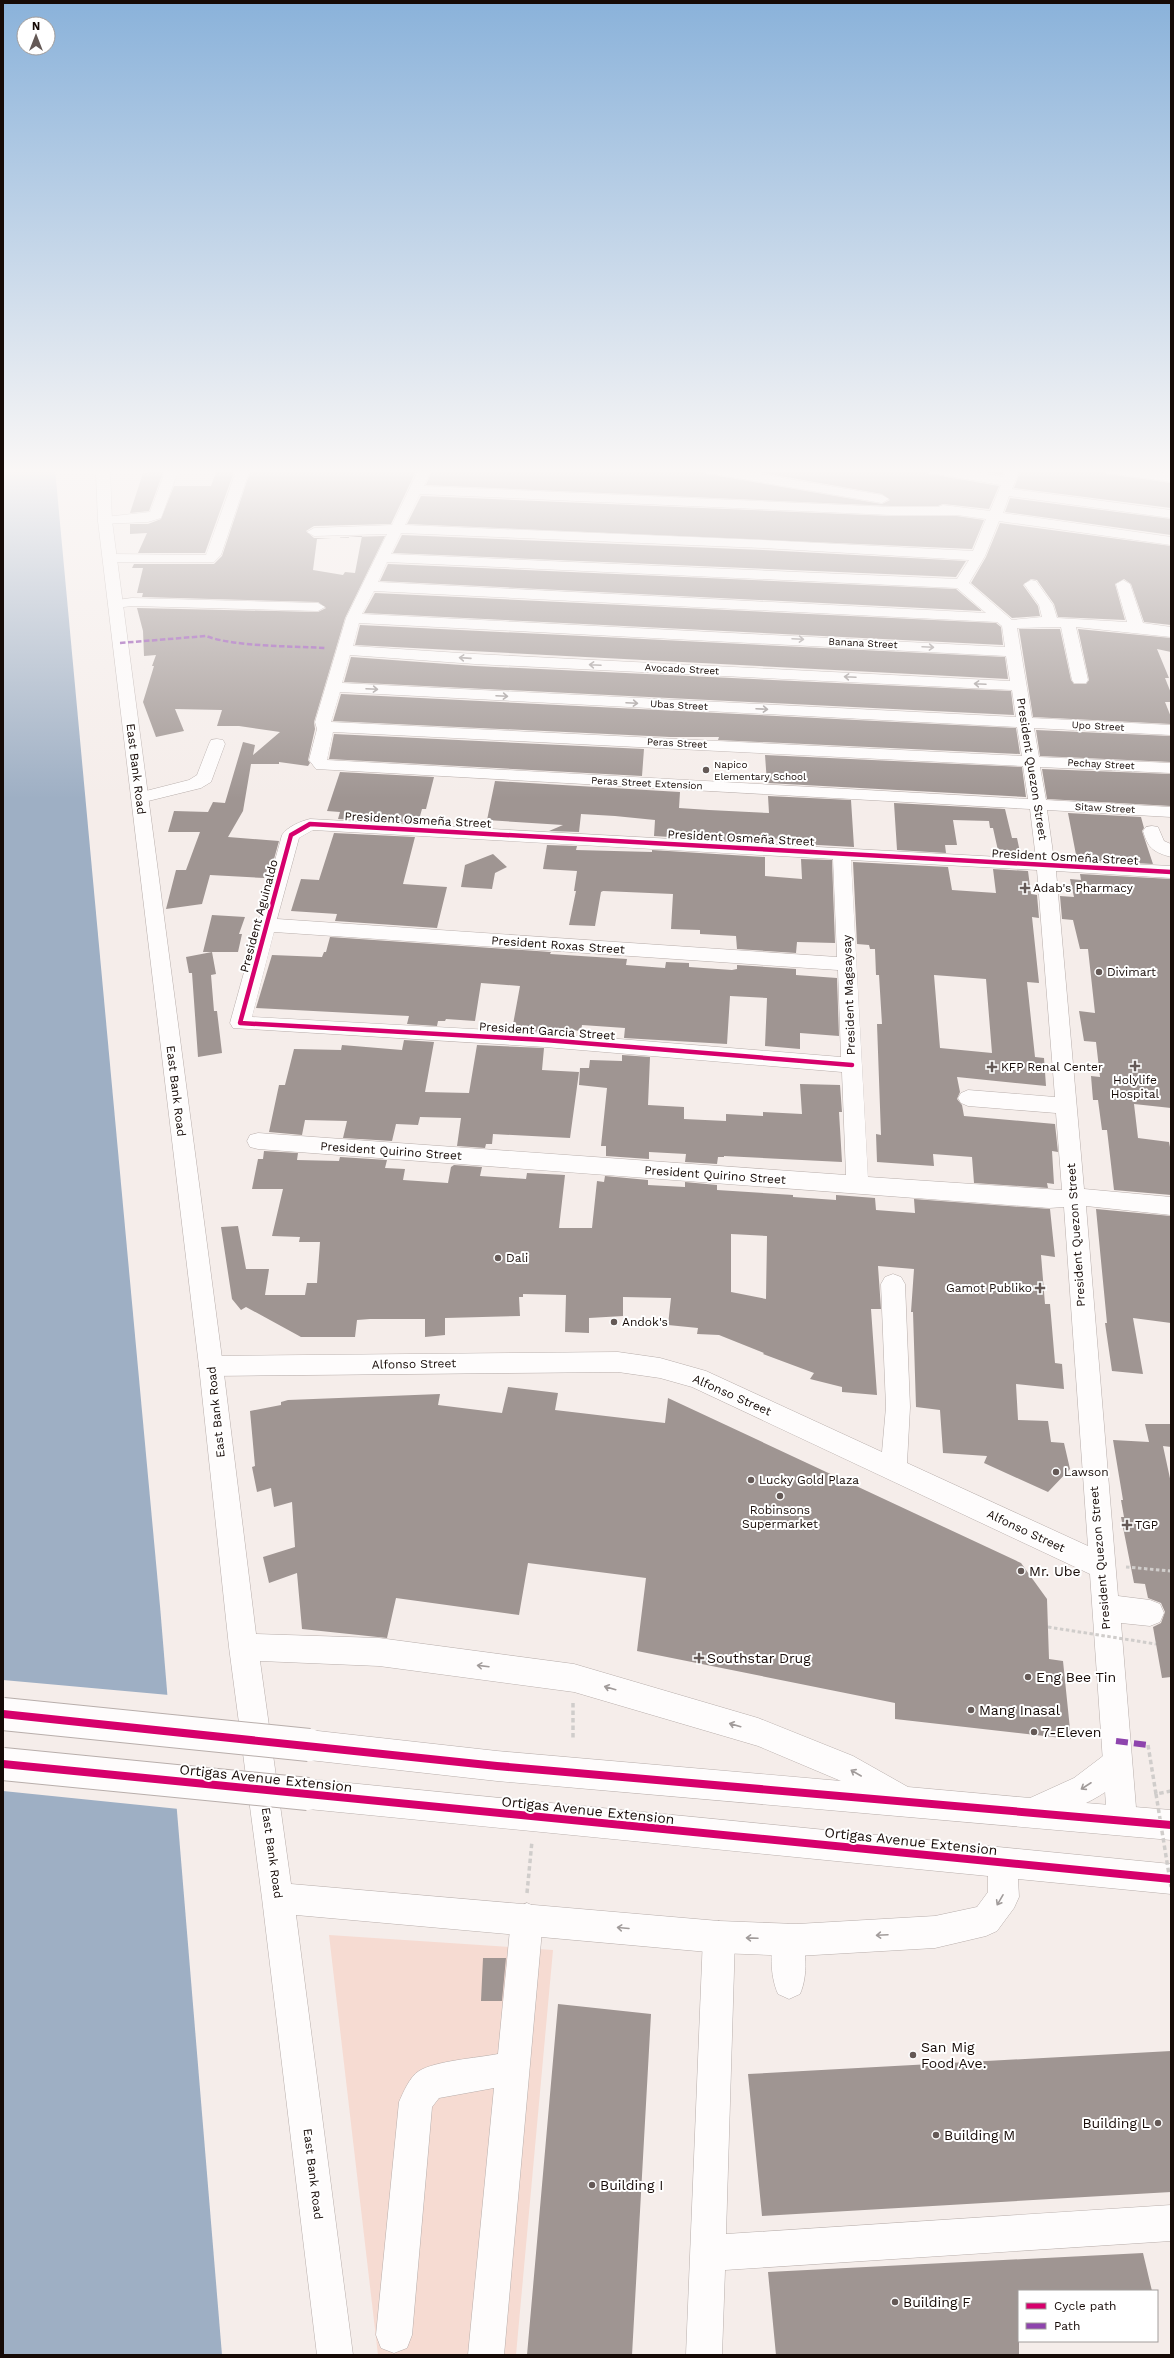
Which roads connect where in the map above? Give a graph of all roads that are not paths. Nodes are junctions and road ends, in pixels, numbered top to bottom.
1 (112, 579) edge
2 (372, 579) edge
3 (851, 579) edge
4 (964, 579) edge
5 (961, 584) junction
6 (1031, 584) dead end
7 (1123, 584) dead end
8 (368, 586) junction
9 (115, 604) junction
10 (318, 607) dead end
11 (354, 618) junction
12 (1004, 621) junction
13 (1050, 622) junction
14 (1068, 623) junction
15 (1136, 626) junction
16 (1171, 632) edge
17 (344, 650) junction
18 (1013, 652) junction
19 (1080, 680) dead end
20 (1019, 686) junction
21 (333, 687) junction
22 (1026, 723) junction
23 (324, 726) junction
24 (1171, 730) edge
25 (217, 744) dead end
26 (1032, 760) junction
27 (1171, 768) edge
28 (140, 798) junction
29 (1038, 805) junction
30 (1171, 812) edge
31 (310, 824) joint
32 (1152, 831) dead end
33 (1171, 851) edge
34 (842, 854) junction
35 (1046, 866) junction
36 (1171, 872) edge
37 (267, 925) junction
38 (848, 964) junction
39 (240, 1022) joint
40 (852, 1065) junction
41 (968, 1098) dead end
42 (1066, 1106) junction
43 (258, 1141) dead end
44 (858, 1185) junction
45 (1074, 1198) junction
46 (1171, 1206) edge
47 (893, 1284) dead end
48 (211, 1366) junction
49 (894, 1470) junction
50 (1100, 1566) junction
51 (1104, 1608) junction
52 (1150, 1613) dead end
53 (243, 1647) junction
54 (3, 1714) edge
55 (1117, 1763) junction
56 (3, 1764) edge
57 (901, 1800) junction
58 (1033, 1811) junction
59 (1122, 1820) junction
60 (1171, 1825) edge
61 (1003, 1862) junction
62 (1171, 1879) edge
63 (278, 1898) junction
64 (527, 1906) junction
65 (719, 1937) junction
66 (788, 1940) junction
67 (789, 1983) dead end
68 (513, 2068) junction
69 (1171, 2222) edge
70 (707, 2253) junction
71 (394, 2335) dead end
72 (335, 2355) edge
73 (486, 2355) edge
74 (704, 2355) edge

1 - 9 street, East Bank Road
2 - 8 street
3 - 5 street
4 - 5 street
5 - 12 street
6 - 13 street
7 - 15 street
8 - 11 street
8 - 12 street
9 - 10 street
9 - 28 street, East Bank Road
11 - 17 street
11 -> 18 street, Banana Street
12 - 13 street
12 - 18 street, President Quezon Street
13 - 14 street
14 - 15 street
14 - 19 street
15 - 16 street
20 -> 17 street, Avocado Street
17 - 21 street
18 - 20 street, President Quezon Street
20 - 22 street, President Quezon Street
21 -> 22 street, Ubas Street
21 - 23 street
22 - 24 street, Upo Street
22 - 26 street, President Quezon Street
23 - 26 street, Peras Street
23 - 29 street, Peras Street Extension
25 - 28 street
26 - 27 street, Pechay Street
26 - 29 street, President Quezon Street
28 - 48 street, East Bank Road
29 - 30 street, Sitaw Street
29 - 35 street, President Quezon Street
31 - 34 street, President Osmeña Street
31 - 37 street, President Aguinaldo
32 - 33 street
34 - 35 street, President Osmeña Street
34 - 38 street, President Magsaysay
35 - 36 street, President Osmeña Street
35 - 42 street, President Quezon Street
37 - 38 street, President Roxas Street
37 - 39 street, President Aguinaldo
38 - 40 street, President Magsaysay
39 - 40 street, President Garcia Street
40 - 44 street, President Magsaysay
41 - 42 street
42 - 45 street, President Quezon Street
43 - 44 street, President Quirino Street
44 - 45 street, President Quirino Street
45 - 46 street, President Quirino Street
45 - 50 street, President Quezon Street
47 - 49 street
48 - 49 street, Alfonso Street
48 - 53 street, East Bank Road
49 - 50 street, Alfonso Street
50 - 51 street, President Quezon Street
51 - 52 street
51 - 55 street, President Quezon Street
57 -> 53 street
53 - 63 street, East Bank Road
54 - 57 street, bridge
55 -> 58 street
55 - 59 street, President Quezon Street
56 - 61 street, Ortigas Avenue Extension, bridge
57 - 58 street
58 - 59 street
59 - 60 street
61 - 62 street, Ortigas Avenue Extension
61 -> 66 street
63 - 64 street
63 - 72 street, East Bank Road
65 -> 64 street
64 - 68 street
66 -> 65 street
65 - 70 street
66 - 67 street
68 - 71 street
68 - 73 street
69 - 70 street
70 - 74 street

